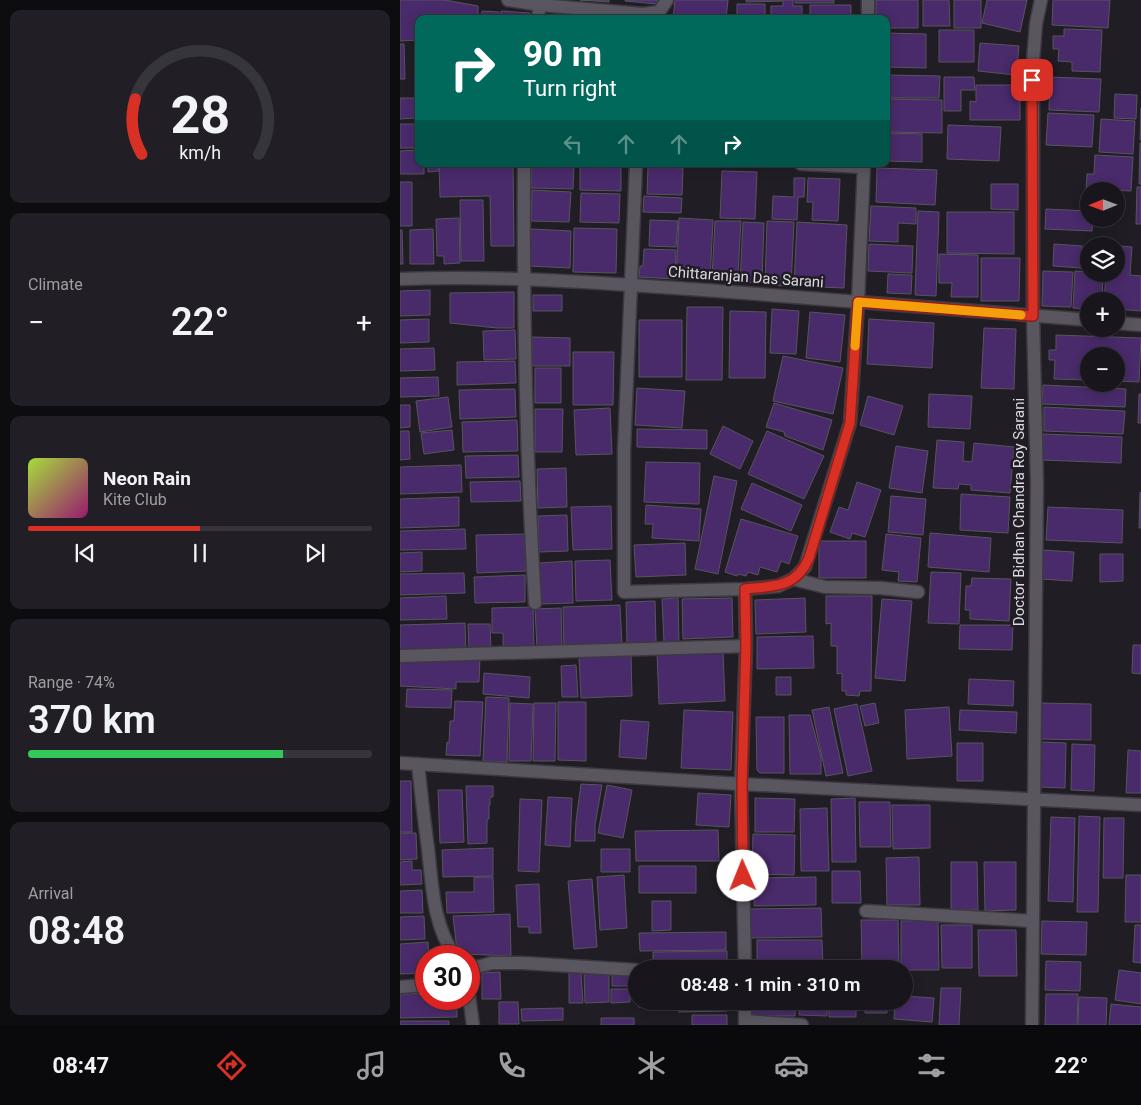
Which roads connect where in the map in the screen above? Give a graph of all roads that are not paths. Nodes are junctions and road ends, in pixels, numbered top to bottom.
1 (508, 0) edge
2 (667, 0) edge
3 (868, 0) edge
4 (1041, 0) edge
5 (540, 2) edge
6 (538, 15) edge
7 (636, 15) edge
8 (647, 15) edge
9 (868, 15) edge
10 (524, 167) edge
11 (636, 167) edge
12 (864, 167) edge
13 (400, 279) edge
14 (523, 279) junction
15 (631, 285) junction
16 (858, 302) junction
17 (1033, 316) junction
18 (1080, 319) edge
19 (1125, 324) edge
20 (1141, 325) edge
21 (793, 579) junction
22 (745, 589) junction
23 (918, 592) dead end
24 (534, 603) dead end
25 (746, 646) junction
26 (400, 656) edge
27 (400, 763) edge
28 (418, 764) junction
29 (742, 784) junction
30 (1033, 799) junction
31 (1141, 805) edge
32 (866, 911) dead end
33 (1033, 921) junction
34 (449, 945) edge
35 (745, 960) edge
36 (480, 966) edge
37 (628, 969) edge
38 (415, 986) edge
39 (400, 987) edge
40 (471, 1010) edge
41 (745, 1010) edge
42 (745, 1023) edge
43 (473, 1025) edge
44 (802, 1025) edge
45 (1032, 1025) edge

1 - 5 street
2 - 8 street
3 - 9 street
4 - 17 street, Doctor Bidhan Chandra Roy Sarani
5 - 6 street
5 - 7 street
10 - 14 street
11 - 15 street
12 - 16 street
13 - 14 street, Chittaranjan Das Sarani
14 - 15 street, Chittaranjan Das Sarani
14 - 24 street
15 - 16 street, Chittaranjan Das Sarani
15 - 22 street
16 - 17 street, Chittaranjan Das Sarani
16 - 21 street
17 - 18 street, Chittaranjan Das Sarani
17 - 30 street, Doctor Bidhan Chandra Roy Sarani
19 - 20 street
21 - 22 street
21 - 23 street
22 - 25 street
25 - 26 street
25 - 29 street
27 - 28 street
28 - 29 street
28 - 34 street
29 - 30 street
29 - 35 street
30 - 31 street
30 - 33 street, Doctor Bidhan Chandra Roy Sarani
32 - 33 street
33 - 45 street, Doctor Bidhan Chandra Roy Sarani
36 - 37 street
38 - 39 street
40 - 43 street
41 - 42 street
42 - 44 street

